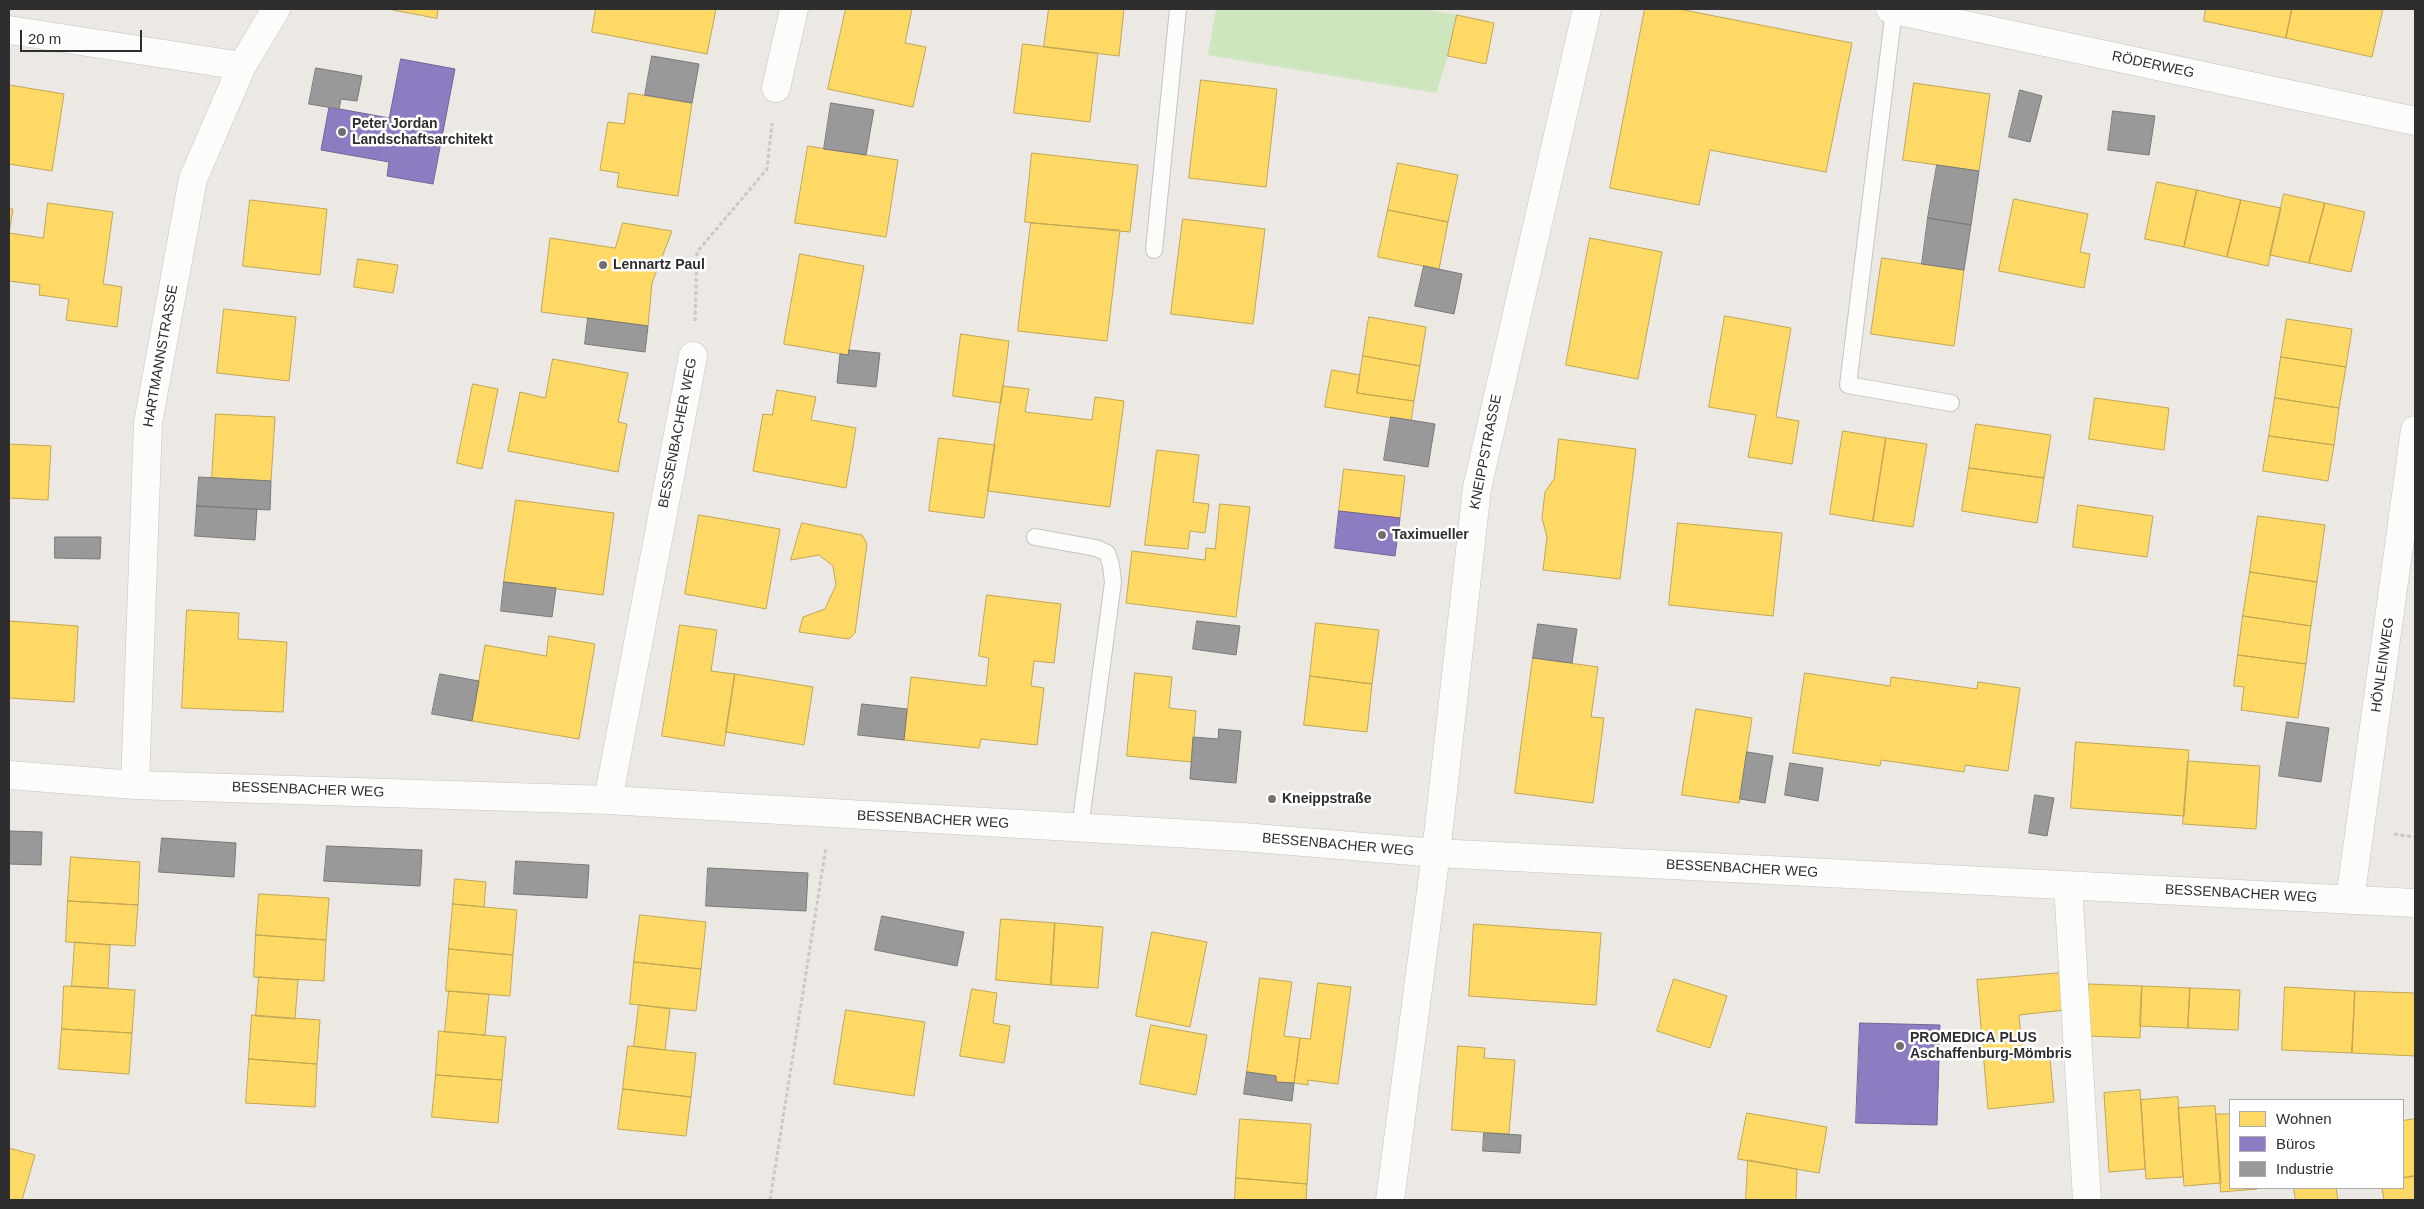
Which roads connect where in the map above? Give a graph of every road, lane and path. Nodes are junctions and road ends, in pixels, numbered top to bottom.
1 (276, 9) edge
2 (794, 9) edge
3 (1178, 9) edge
4 (1586, 9) edge
5 (1892, 9) edge
6 (9, 30) edge
7 (242, 66) junction
8 (776, 88) joint
9 (2415, 121) edge
10 (1154, 250) dead end
11 (694, 356) joint
12 (1951, 402) dead end
13 (2415, 430) edge
14 (1035, 537) dead end
15 (9, 775) edge
16 (135, 785) junction
17 (608, 800) junction
18 (832, 814) junction
19 (1080, 828) junction
20 (1436, 853) junction
21 (2068, 886) junction
22 (2350, 900) junction
23 (2415, 903) edge
24 (770, 1200) edge
25 (1390, 1200) edge
26 (2087, 1200) edge

1 - 7 street, HARTMANNSTRASSE
2 - 8 street
3 - 10 lane
4 - 20 street, KNEIPPSTRASSE
5 - 9 street, RÖDERWEG
5 - 12 lane
6 - 7 street
7 - 16 street, HARTMANNSTRASSE
8 - 11 path, BESSENBACHER WEG
11 - 17 street, BESSENBACHER WEG
13 - 22 street, HÖNLEINWEG
14 - 19 lane
15 - 16 street, BESSENBACHER WEG
16 - 17 street, BESSENBACHER WEG
17 - 18 street, BESSENBACHER WEG
18 - 19 street, BESSENBACHER WEG
18 - 24 path
19 - 20 street, BESSENBACHER WEG
20 - 21 street, BESSENBACHER WEG
20 - 25 street, KNEIPPSTRASSE
21 - 22 street, BESSENBACHER WEG
21 - 26 street
22 - 23 street, BESSENBACHER WEG

